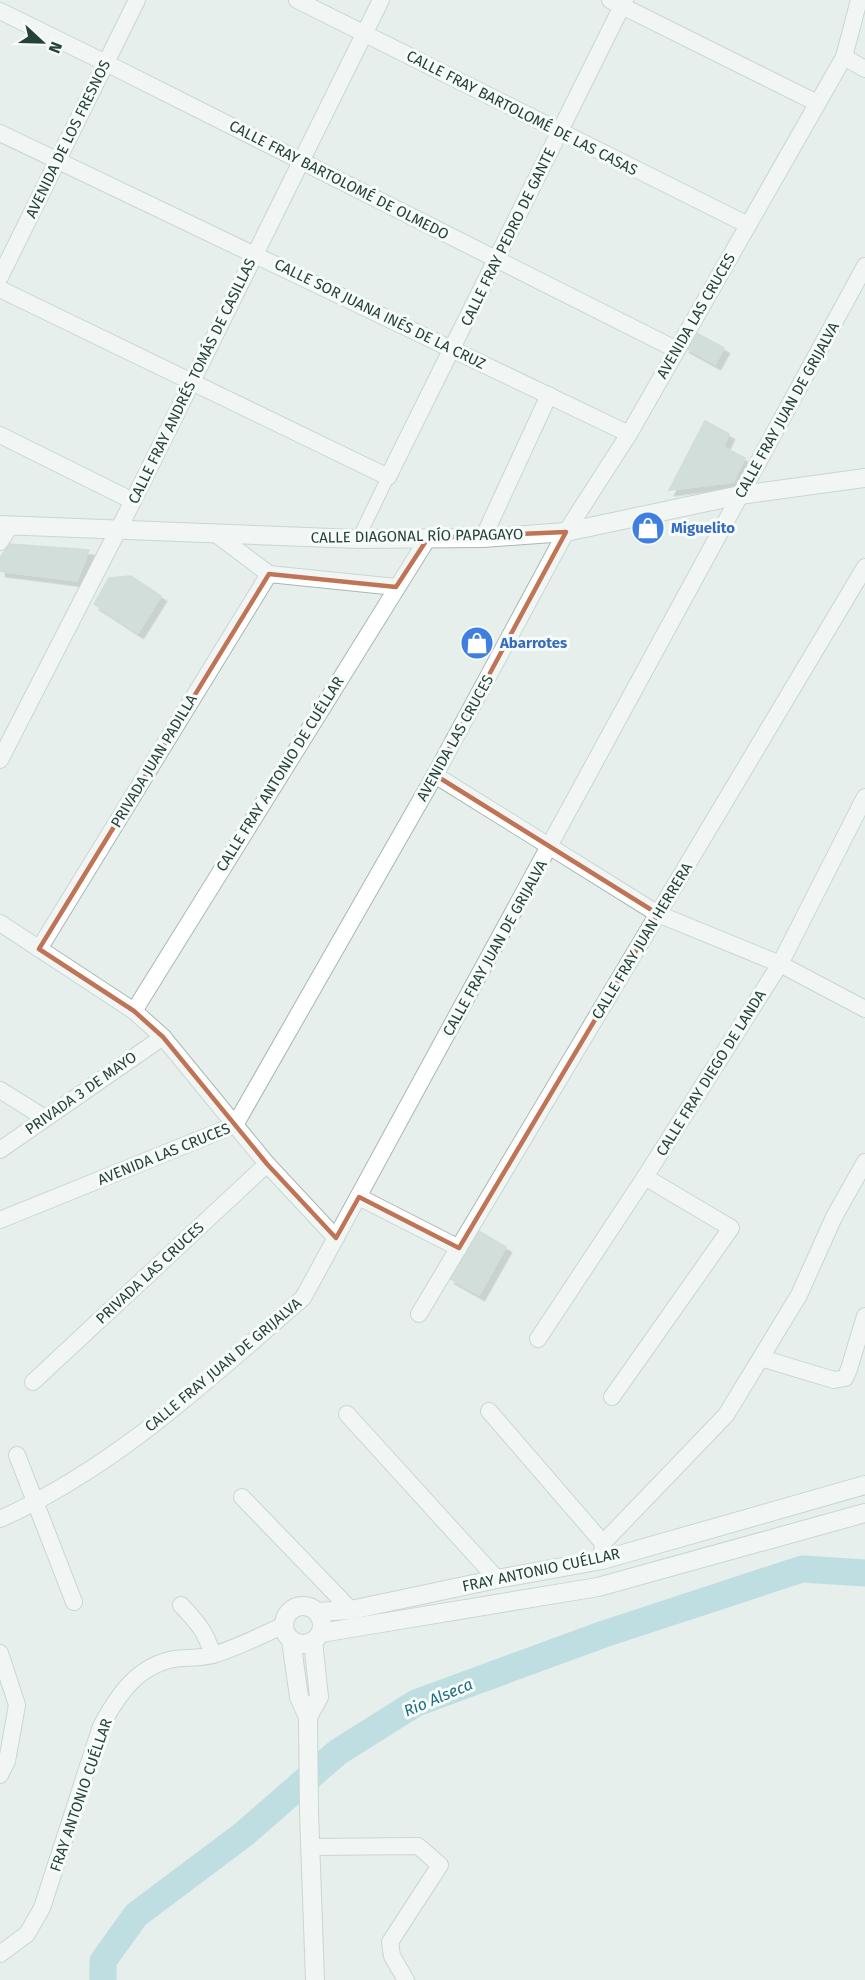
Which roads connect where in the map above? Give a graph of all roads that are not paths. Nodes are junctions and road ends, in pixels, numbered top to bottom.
1 (124, 0) edge
2 (137, 0) edge
3 (297, 0) edge
4 (381, 0) edge
5 (859, 0) edge
6 (620, 2) edge
7 (0, 11) edge
8 (364, 34) junction
9 (844, 57) junction
10 (101, 60) junction
11 (865, 69) edge
12 (818, 104) junction
13 (560, 132) junction
14 (0, 133) edge
15 (53, 157) junction
16 (301, 161) junction
17 (748, 225) junction
18 (0, 251) edge
19 (255, 254) junction
20 (496, 260) junction
21 (865, 266) edge
22 (0, 277) edge
23 (0, 289) edge
24 (452, 349) junction
25 (677, 350) junction
26 (192, 381) junction
27 (549, 395) junction
28 (629, 434) junction
29 (0, 435) edge
30 (388, 477) junction
31 (865, 478) edge
32 (740, 495) junction
33 (134, 501) junction
34 (5, 525) edge
35 (119, 530) junction
36 (566, 532) junction
37 (216, 534) junction
38 (428, 538) junction
39 (483, 538) junction
40 (358, 539) junction
41 (0, 542) edge
42 (865, 567) edge
43 (269, 574) junction
44 (396, 587) junction
45 (0, 760) edge
46 (435, 776) junction
47 (865, 797) edge
48 (549, 848) junction
49 (658, 914) junction
50 (0, 923) edge
51 (39, 949) junction
52 (780, 964) junction
53 (865, 1009) edge
54 (134, 1011) junction
55 (163, 1036) junction
56 (0, 1090) edge
57 (45, 1118) junction
58 (236, 1125) junction
59 (0, 1150) edge
60 (865, 1162) edge
61 (267, 1164) junction
62 (645, 1177) junction
63 (359, 1197) junction
64 (0, 1220) edge
65 (336, 1238) junction
66 (459, 1248) junction
67 (419, 1314) dead end
68 (865, 1316) edge
69 (538, 1338) dead end
70 (761, 1358) junction
71 (33, 1382) dead end
72 (612, 1396) dead end
73 (489, 1411) dead end
74 (347, 1414) dead end
75 (17, 1455) dead end
76 (865, 1485) edge
77 (242, 1497) dead end
78 (36, 1502) junction
79 (865, 1514) edge
80 (0, 1519) edge
81 (603, 1551) junction
82 (497, 1579) junction
83 (74, 1602) dead end
84 (181, 1605) dead end
85 (351, 1610) junction
86 (318, 1612) junction
87 (287, 1632) junction
88 (317, 1637) junction
89 (0, 1653) edge
90 (213, 1655) junction
91 (308, 1716) junction
92 (0, 1775) edge
93 (311, 1848) junction
94 (0, 1954) edge
95 (315, 1980) edge
96 (406, 1980) edge

1 - 10 street, AVENIDA DE LOS FRESNOS
2 - 10 street, AVENIDA DE LOS FRESNOS
3 - 8 street, CALLE FRAY BARTOLOMÉ DE LAS CASAS
4 - 8 street, CALLE FRAY ANDRÉS TOMÁS DE CASILLAS
5 - 9 street, AVENIDA LAS CRUCES
6 - 12 street
6 - 13 street, CALLE FRAY PEDRO DE GANTE
7 - 10 street, CALLE FRAY BARTOLOMÉ DE OLMEDO
8 - 13 street, CALLE FRAY BARTOLOMÉ DE LAS CASAS
8 - 16 street, CALLE FRAY ANDRÉS TOMÁS DE CASILLAS
9 - 11 street
9 - 12 street, AVENIDA LAS CRUCES
10 - 15 street, AVENIDA DE LOS FRESNOS
10 - 16 street, CALLE FRAY BARTOLOMÉ DE OLMEDO
12 - 17 street, AVENIDA LAS CRUCES
13 - 17 street, CALLE FRAY BARTOLOMÉ DE LAS CASAS
13 - 20 street, CALLE FRAY PEDRO DE GANTE
14 - 15 street, CALLE SOR JUANA INÉS DE LA CRUZ
15 - 18 street, AVENIDA DE LOS FRESNOS
15 - 19 street, CALLE SOR JUANA INÉS DE LA CRUZ
15 - 22 street, AVENIDA DE LOS FRESNOS
16 - 19 street, CALLE FRAY ANDRÉS TOMÁS DE CASILLAS
16 - 20 street, CALLE FRAY BARTOLOMÉ DE OLMEDO
17 - 25 street, AVENIDA LAS CRUCES
19 - 24 street, CALLE SOR JUANA INÉS DE LA CRUZ
19 - 26 street, CALLE FRAY ANDRÉS TOMÁS DE CASILLAS
20 - 24 street, CALLE FRAY PEDRO DE GANTE
20 - 25 street, CALLE FRAY BARTOLOMÉ DE OLMEDO
21 - 32 street, CALLE FRAY JUAN DE GRIJALVA
23 - 26 street
24 - 27 street, CALLE SOR JUANA INÉS DE LA CRUZ
24 - 30 street, CALLE FRAY PEDRO DE GANTE
25 - 28 street, AVENIDA LAS CRUCES
26 - 30 street
26 - 33 street, CALLE FRAY ANDRÉS TOMÁS DE CASILLAS
27 - 28 street, CALLE SOR JUANA INÉS DE LA CRUZ
27 - 39 street
28 - 36 street, AVENIDA LAS CRUCES
29 - 33 street
30 - 40 street, CALLE FRAY PEDRO DE GANTE
31 - 32 street, CALLE DIAGONAL RÍO PAPAGAYO
32 - 36 street, CALLE DIAGONAL RÍO PAPAGAYO
32 - 48 street, CALLE FRAY JUAN DE GRIJALVA
33 - 35 street, CALLE FRAY ANDRÉS TOMÁS DE CASILLAS
34 - 35 street, CALLE DIAGONAL RÍO PAPAGAYO
34 - 41 street
35 - 37 street, CALLE DIAGONAL RÍO PAPAGAYO
35 - 45 street, CALLE FRAY ANDRÉS TOMÁS DE CASILLAS
36 - 39 street, CALLE DIAGONAL RÍO PAPAGAYO
36 - 46 street, AVENIDA LAS CRUCES
37 - 40 street, CALLE DIAGONAL RÍO PAPAGAYO
37 - 43 street
38 - 39 street, CALLE DIAGONAL RÍO PAPAGAYO
38 - 40 street, CALLE DIAGONAL RÍO PAPAGAYO
38 - 44 street, CALLE FRAY ANTONIO DE CUÉLLAR
42 - 49 street, CALLE FRAY JUAN HERRERA
43 - 44 street
43 - 51 street, PRIVADA JUAN PADILLA
44 - 54 street, CALLE FRAY ANTONIO DE CUÉLLAR
46 - 48 street
46 - 58 street, AVENIDA LAS CRUCES
47 - 52 street, CALLE FRAY DIEGO DE LANDA
48 - 49 street
48 - 63 street, CALLE FRAY JUAN DE GRIJALVA
49 - 52 street
49 - 66 street, CALLE FRAY JUAN HERRERA
50 - 51 street
51 - 54 street
52 - 53 street
52 - 62 street, CALLE FRAY DIEGO DE LANDA
54 - 55 street
55 - 57 street, PRIVADA 3 DE MAYO
55 - 58 street
56 - 57 street
57 - 59 street, PRIVADA 3 DE MAYO
58 - 61 street
58 - 64 street, AVENIDA LAS CRUCES
60 - 70 street
61 - 65 street
61 - 71 street, PRIVADA LAS CRUCES
62 - 69 street, CALLE FRAY DIEGO DE LANDA
62 - 72 street
63 - 65 street, CALLE FRAY JUAN DE GRIJALVA
63 - 66 street
65 - 78 street, CALLE FRAY JUAN DE GRIJALVA
66 - 67 street, CALLE FRAY JUAN HERRERA
68 - 70 street
70 - 81 street
73 - 81 street
74 - 82 street
75 - 78 street
76 - 81 street, FRAY ANTONIO CUÉLLAR
77 - 85 street
78 - 80 street, CALLE FRAY JUAN DE GRIJALVA
78 - 83 street
79 - 88 street, FRAY ANTONIO CUÉLLAR
81 - 82 street, FRAY ANTONIO CUÉLLAR
82 - 85 street, FRAY ANTONIO CUÉLLAR
84 - 90 street
85 - 86 street, FRAY ANTONIO CUÉLLAR
86 - 87 street
86 - 88 street
87 - 88 street
87 - 90 street, FRAY ANTONIO CUÉLLAR
87 - 91 street
88 - 91 street
89 - 92 street
90 - 94 street, FRAY ANTONIO CUÉLLAR
91 - 93 street
93 - 95 street
93 - 96 street

